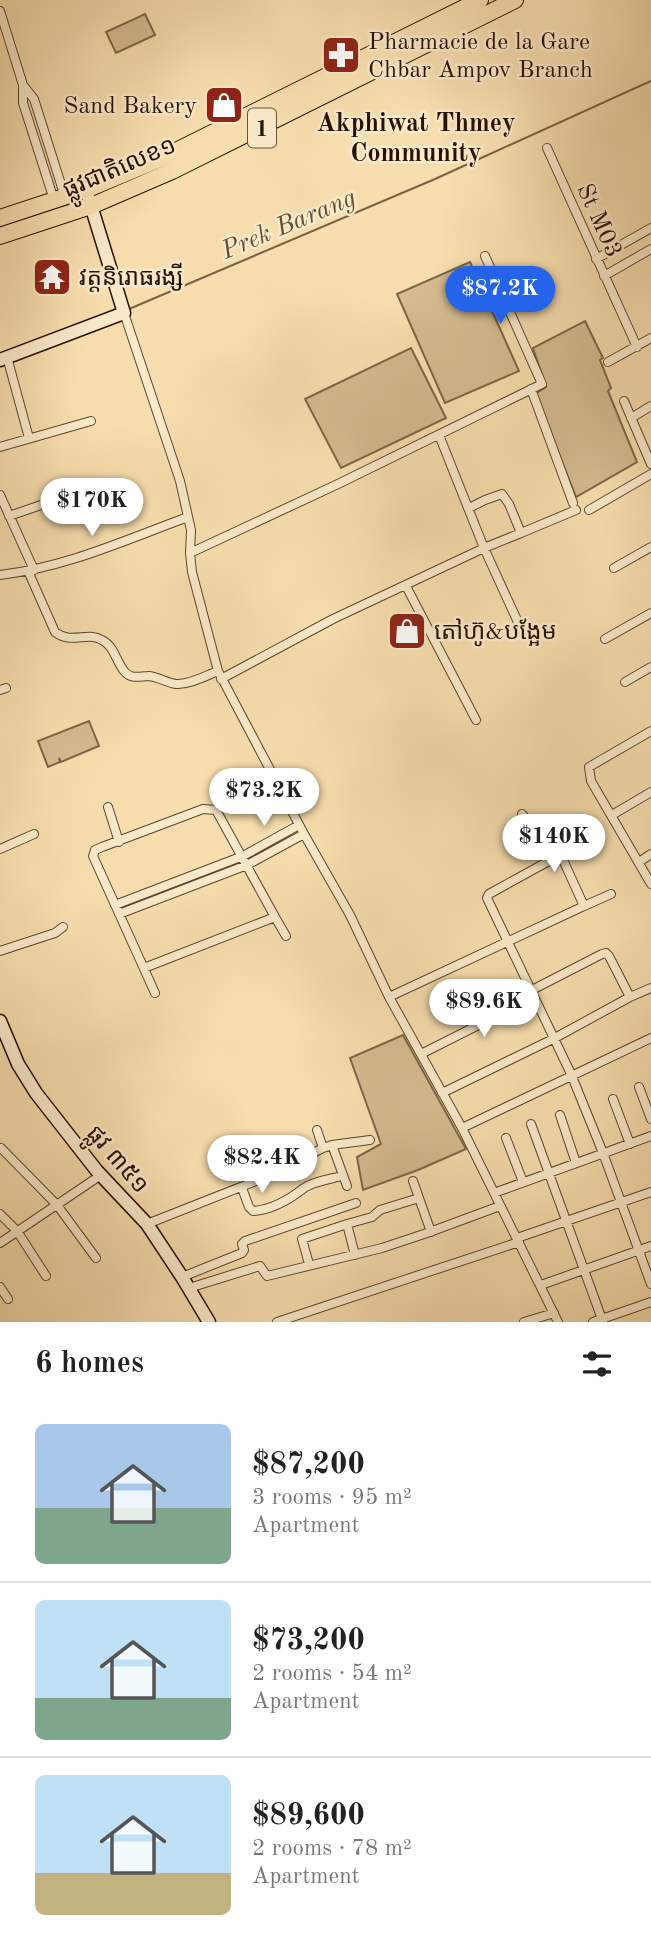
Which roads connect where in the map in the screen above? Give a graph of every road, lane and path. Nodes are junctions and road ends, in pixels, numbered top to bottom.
1 (480, 0) edge
2 (515, 0) edge
3 (0, 11) edge
4 (463, 11) edge
5 (11, 47) junction
6 (0, 50) edge
7 (547, 148) dead end
8 (85, 190) junction
9 (91, 206) junction
10 (63, 207) junction
11 (0, 218) edge
12 (651, 228) edge
13 (0, 236) edge
14 (651, 249) edge
15 (485, 256) dead end
16 (596, 259) junction
17 (604, 276) junction
18 (124, 313) junction
19 (651, 338) edge
20 (637, 347) junction
21 (3, 359) edge
22 (608, 362) dead end
23 (531, 389) junction
24 (624, 401) dead end
25 (651, 406) edge
26 (631, 418) junction
27 (91, 421) dead end
28 (439, 435) junction
29 (29, 438) junction
30 (0, 447) edge
31 (651, 464) edge
32 (651, 474) edge
33 (71, 494) dead end
34 (0, 495) edge
35 (44, 504) junction
36 (469, 508) junction
37 (70, 510) dead end
38 (589, 510) dead end
39 (9, 516) junction
40 (188, 516) junction
41 (521, 533) junction
42 (651, 547) edge
43 (484, 548) junction
44 (190, 554) junction
45 (614, 568) dead end
46 (31, 571) junction
47 (0, 575) edge
48 (406, 586) junction
49 (651, 613) edge
50 (522, 631) dead end
51 (605, 639) dead end
52 (651, 667) edge
53 (219, 675) junction
54 (625, 682) dead end
55 (476, 720) dead end
56 (651, 731) edge
57 (651, 792) edge
58 (108, 807) dead end
59 (522, 814) dead end
60 (612, 815) junction
61 (299, 825) junction
62 (34, 834) dead end
63 (304, 834) junction
64 (119, 842) junction
65 (0, 849) edge
66 (651, 855) edge
67 (558, 856) junction
68 (245, 861) junction
69 (639, 862) junction
70 (651, 884) edge
71 (611, 894) dead end
72 (116, 905) junction
73 (584, 906) junction
74 (119, 914) junction
75 (275, 917) junction
76 (63, 927) dead end
77 (286, 936) dead end
78 (509, 942) junction
79 (0, 951) edge
80 (144, 968) junction
81 (651, 988) edge
82 (155, 993) dead end
83 (532, 994) junction
84 (389, 997) junction
85 (630, 998) junction
86 (0, 1021) edge
87 (651, 1038) edge
88 (553, 1039) junction
89 (421, 1054) junction
90 (571, 1074) junction
91 (639, 1087) dead end
92 (442, 1093) junction
93 (613, 1099) dead end
94 (560, 1115) dead end
95 (651, 1119) edge
96 (531, 1124) dead end
97 (462, 1128) junction
98 (317, 1130) dead end
99 (651, 1136) edge
100 (506, 1138) dead end
101 (370, 1140) dead end
102 (630, 1144) junction
103 (327, 1146) junction
104 (1, 1148) edge
105 (603, 1153) junction
106 (576, 1163) junction
107 (99, 1173) junction
108 (549, 1173) junction
109 (342, 1176) junction
110 (413, 1181) dead end
111 (523, 1182) junction
112 (347, 1186) dead end
113 (242, 1188) junction
114 (651, 1192) edge
115 (494, 1193) junction
116 (419, 1198) junction
117 (621, 1202) junction
118 (356, 1203) dead end
119 (57, 1205) junction
120 (500, 1206) junction
121 (0, 1214) edge
122 (567, 1222) junction
123 (147, 1224) junction
124 (346, 1224) junction
125 (17, 1231) junction
126 (431, 1232) junction
127 (518, 1240) junction
128 (0, 1243) edge
129 (651, 1246) edge
130 (639, 1251) junction
131 (355, 1255) junction
132 (96, 1258) dead end
133 (309, 1264) junction
134 (585, 1270) junction
135 (46, 1276) dead end
136 (186, 1282) junction
137 (651, 1284) edge
138 (541, 1285) junction
139 (0, 1287) edge
140 (8, 1299) dead end
141 (651, 1302) edge
142 (554, 1312) junction
143 (600, 1321) edge
144 (209, 1322) edge
145 (277, 1322) edge
146 (524, 1322) edge
147 (558, 1322) edge

1 - 4 highway, ផ្លូវជាតិលេខ១ / 1
2 - 4 highway, ផ្លូវជាតិលេខ១ / 1
3 - 5 street
4 - 8 highway, ផ្លូវជាតិលេខ១ / 1
4 - 9 highway, ផ្លូវជាតិលេខ១ / 1
5 - 6 street
5 - 10 street
7 - 16 street, St M03
8 - 9 street
8 - 10 highway, ផ្លូវជាតិលេខ១ / 1
9 - 10 highway, ផ្លូវជាតិលេខ១ / 1
9 - 18 street
10 - 11 highway, ផ្លូវជាតិលេខ១ / 1
10 - 13 highway, ផ្លូវជាតិលេខ១ / 1
12 - 16 street
14 - 17 street
15 - 23 street
16 - 17 street, St M03
17 - 20 street, St M03
18 - 21 street
18 - 40 street
19 - 20 street
20 - 22 street
21 - 29 street
23 - 28 street
23 - 41 street
24 - 26 street
25 - 26 street
26 - 31 street
27 - 29 street
28 - 36 street
28 - 44 street
29 - 30 street
32 - 38 street
33 - 35 street
34 - 39 street
35 - 37 street
35 - 39 street
36 - 41 street
36 - 43 street
39 - 46 street
40 - 44 street
40 - 46 street
41 - 43 street
42 - 45 street
43 - 48 street
43 - 50 street
44 - 53 street
46 - 47 street
46 - 53 street
48 - 53 street
48 - 55 street
49 - 51 street
52 - 54 street
53 - 61 street
56 - 60 street
57 - 60 street
58 - 64 street
59 - 67 street
60 - 69 street
61 - 63 street
61 - 68 street
62 - 65 street
63 - 68 street
63 - 84 street
64 - 68 street
64 - 72 street
66 - 69 street
67 - 73 street
67 - 78 street
68 - 72 street
68 - 74 street
68 - 75 street
69 - 70 street
71 - 73 street
72 - 74 street
73 - 78 street
74 - 80 street
75 - 77 street
75 - 80 street
76 - 79 street
78 - 83 street
78 - 84 street
80 - 82 street
81 - 85 street
83 - 85 street
83 - 88 street
83 - 89 street
84 - 89 street
85 - 88 street
86 - 107 street, ផ្លូវ ៣៥១
87 - 90 street
88 - 90 street
88 - 92 street
89 - 92 street
90 - 97 street
90 - 105 street
91 - 95 street
92 - 97 street
93 - 102 street
94 - 106 street
96 - 108 street
97 - 115 street
98 - 103 street
99 - 102 street
100 - 111 street
101 - 103 street
102 - 105 street
103 - 109 street
103 - 113 street
104 - 119 street
105 - 106 street
105 - 117 street
106 - 108 street
107 - 119 street
107 - 123 street, ផ្លូវ ៣៥១
108 - 111 street
108 - 122 street
109 - 112 street
109 - 113 street
110 - 116 street
111 - 115 street
113 - 123 street
114 - 117 street
115 - 120 street
116 - 124 street
116 - 126 street
117 - 122 street
117 - 130 street
118 - 136 street
119 - 125 street
119 - 132 street
120 - 126 street
120 - 127 street
121 - 125 street
122 - 127 street
122 - 134 street
123 - 136 street, ផ្លូវ ៣៥១
124 - 131 street
124 - 133 street
125 - 128 street
125 - 135 street
126 - 131 street
127 - 138 street
127 - 145 street
129 - 130 street
130 - 134 street
130 - 137 street
131 - 133 street
133 - 136 street
134 - 138 street
134 - 143 street
136 - 144 street, ផ្លូវ ៣៥១
138 - 142 street
139 - 140 street
141 - 143 street
142 - 146 street
142 - 147 street

